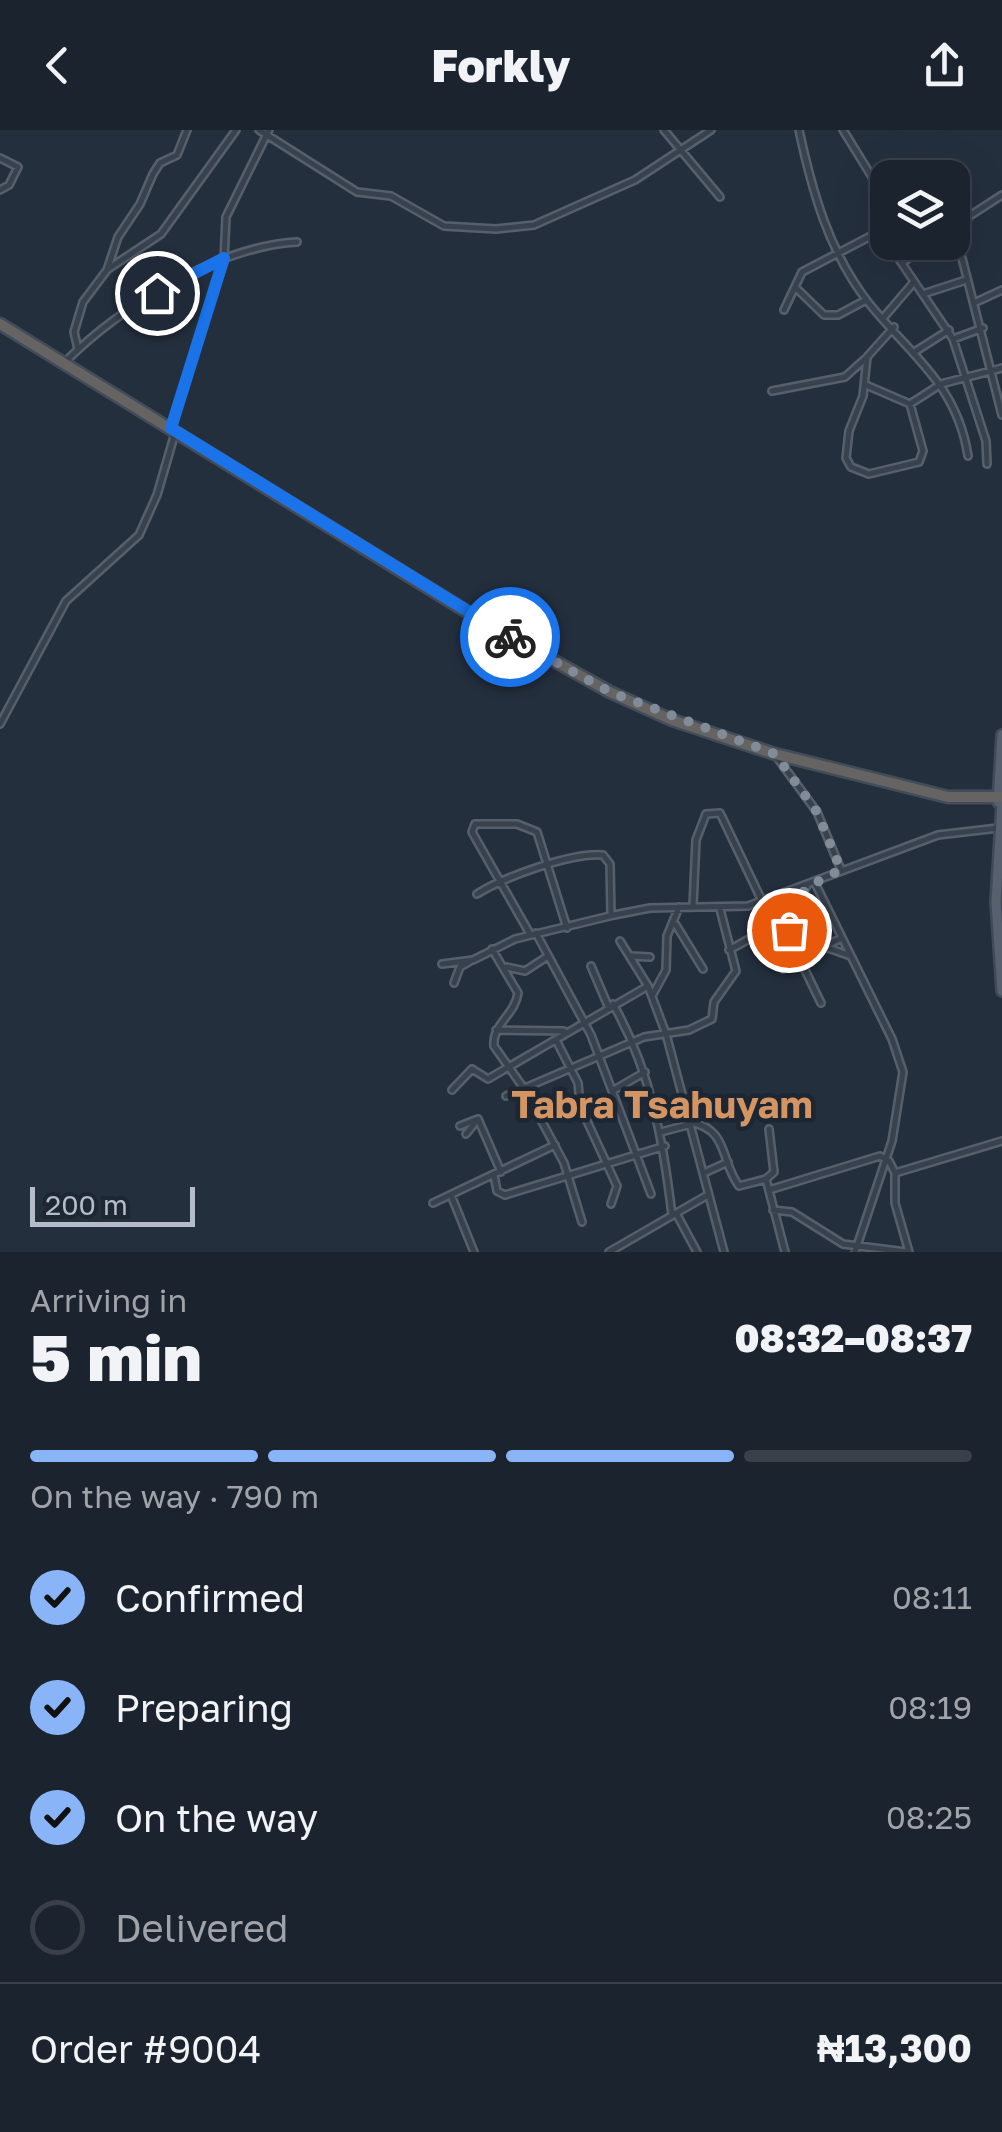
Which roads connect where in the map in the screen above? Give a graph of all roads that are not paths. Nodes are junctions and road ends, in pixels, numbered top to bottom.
1 (186, 130) edge
2 (236, 130) edge
3 (259, 130) edge
4 (664, 130) edge
5 (711, 130) edge
6 (800, 130) edge
7 (843, 130) edge
8 (268, 132) edge
9 (678, 151) junction
10 (0, 158) edge
11 (870, 174) edge
12 (0, 190) edge
13 (1002, 195) edge
14 (720, 198) dead end
15 (970, 214) edge
16 (870, 236) edge
17 (297, 242) dead end
18 (840, 253) junction
19 (224, 258) junction
20 (900, 260) edge
21 (906, 260) edge
22 (962, 260) edge
23 (902, 263) junction
24 (106, 270) junction
25 (966, 280) junction
26 (914, 281) junction
27 (795, 286) junction
28 (1002, 290) edge
29 (923, 294) junction
30 (866, 300) junction
31 (974, 304) junction
32 (784, 310) dead end
33 (884, 317) junction
34 (0, 324) edge
35 (894, 327) junction
36 (983, 328) junction
37 (949, 330) junction
38 (953, 339) junction
39 (78, 349) junction
40 (916, 351) junction
41 (867, 357) junction
42 (66, 362) junction
43 (1002, 368) edge
44 (991, 369) junction
45 (963, 376) junction
46 (941, 384) junction
47 (866, 385) junction
48 (772, 390) dead end
49 (910, 404) junction
50 (1002, 415) edge
51 (174, 430) junction
52 (968, 456) dead end
53 (987, 464) dead end
54 (0, 724) edge
55 (1002, 735) edge
56 (775, 754) junction
57 (1000, 810) edge
58 (549, 866) junction
59 (841, 870) junction
60 (498, 881) junction
61 (811, 883) junction
62 (477, 894) dead end
63 (767, 901) junction
64 (794, 905) junction
65 (693, 906) junction
66 (824, 906) junction
67 (679, 907) junction
68 (720, 908) junction
69 (611, 915) junction
70 (785, 923) junction
71 (674, 924) junction
72 (566, 928) junction
73 (760, 933) junction
74 (533, 934) junction
75 (840, 939) junction
76 (620, 941) dead end
77 (794, 942) junction
78 (822, 946) junction
79 (492, 949) junction
80 (729, 950) junction
81 (631, 956) junction
82 (780, 956) junction
83 (849, 956) junction
84 (650, 957) dead end
85 (546, 958) junction
86 (472, 960) junction
87 (442, 964) dead end
88 (591, 966) dead end
89 (506, 967) junction
90 (703, 968) dead end
91 (783, 969) dead end
92 (454, 983) dead end
93 (648, 986) junction
94 (1002, 991) edge
95 (652, 996) junction
96 (821, 1004) dead end
97 (611, 1005) junction
98 (584, 1020) junction
99 (496, 1030) junction
100 (567, 1031) junction
101 (666, 1034) junction
102 (556, 1040) junction
103 (634, 1042) junction
104 (600, 1055) junction
105 (572, 1069) junction
106 (508, 1070) junction
107 (644, 1072) junction
108 (452, 1090) dead end
109 (525, 1090) junction
110 (614, 1090) junction
111 (506, 1096) dead end
112 (478, 1119) junction
113 (690, 1123) junction
114 (460, 1126) dead end
115 (769, 1128) dead end
116 (661, 1132) junction
117 (466, 1134) dead end
118 (1002, 1141) edge
119 (554, 1146) junction
120 (665, 1146) junction
121 (637, 1152) junction
122 (886, 1159) junction
123 (606, 1161) junction
124 (728, 1162) junction
125 (497, 1173) junction
126 (704, 1173) junction
127 (895, 1173) junction
128 (568, 1176) junction
129 (766, 1180) junction
130 (769, 1190) junction
131 (451, 1194) junction
132 (651, 1194) dead end
133 (706, 1196) junction
134 (433, 1202) dead end
135 (611, 1204) dead end
136 (773, 1210) junction
137 (674, 1214) junction
138 (582, 1222) dead end
139 (855, 1249) edge
140 (721, 1251) edge
141 (474, 1252) edge
142 (609, 1252) edge
143 (697, 1252) edge
144 (784, 1252) edge
145 (908, 1252) edge

1 - 24 street
2 - 24 street
3 - 8 street
4 - 9 street
5 - 9 street
6 - 18 street
7 - 11 street
8 - 9 street
8 - 19 street
9 - 14 street
10 - 12 street
13 - 15 street
16 - 18 street
17 - 19 street
18 - 27 street
18 - 30 street
19 - 39 street
19 - 51 street
20 - 23 street
21 - 23 street
22 - 25 street
23 - 26 street
24 - 39 street
25 - 29 street
25 - 31 street
26 - 29 street
26 - 33 street
27 - 30 street
27 - 32 street
28 - 31 street
29 - 37 street
30 - 33 street
31 - 36 street
33 - 35 street
34 - 42 highway
35 - 40 street
35 - 41 street
36 - 38 street
36 - 44 street
37 - 38 street
37 - 40 street
38 - 45 street
39 - 42 street
40 - 46 street
41 - 47 street
41 - 48 street
42 - 51 highway
43 - 44 street
44 - 45 street
44 - 50 street
45 - 46 street
45 - 53 street
46 - 49 street
46 - 52 street
47 - 49 street
47 - 49 street
51 - 54 street
51 - 56 highway
55 - 57 main road
56 - 57 highway
56 - 59 street
57 - 59 street
57 - 94 main road
58 - 60 street
58 - 60 street
58 - 69 street
58 - 72 street
59 - 61 street
60 - 62 street
60 - 74 street
61 - 63 street
61 - 64 street
61 - 66 street
63 - 64 street
63 - 65 street
63 - 68 street
63 - 70 street
63 - 73 street
64 - 66 street
64 - 70 street
65 - 67 street
65 - 68 street
66 - 75 street
67 - 69 street
67 - 71 street
68 - 80 street
69 - 72 street
70 - 77 street
71 - 90 street
71 - 95 street
72 - 74 street
73 - 80 street
73 - 82 street
74 - 79 street
74 - 85 street
75 - 78 street
75 - 83 street
76 - 81 street
77 - 78 street
77 - 82 street
77 - 96 street
78 - 83 street
79 - 86 street
79 - 89 street
80 - 101 street
81 - 84 street
81 - 93 street
82 - 91 street
83 - 122 street
85 - 89 street
85 - 98 street
86 - 87 street
86 - 92 street
88 - 97 street
89 - 99 street
93 - 95 street
93 - 97 street
95 - 101 street
97 - 98 street
97 - 103 street
98 - 100 street
98 - 104 street
99 - 100 street
99 - 106 street
100 - 102 street
101 - 103 street
101 - 113 street
102 - 105 street
102 - 106 street
103 - 104 street
103 - 107 street
104 - 105 street
104 - 110 street
105 - 109 street
105 - 123 street
106 - 108 street
106 - 109 street
107 - 110 street
107 - 116 street
109 - 111 street
109 - 119 street
110 - 121 street
112 - 114 street
112 - 117 street
112 - 125 street
113 - 116 street
113 - 124 street
113 - 126 street
115 - 129 street
116 - 120 street
118 - 127 street
119 - 125 street
119 - 128 street
120 - 121 street
120 - 137 street
121 - 123 street
121 - 132 street
122 - 127 street
122 - 130 street
122 - 139 street
123 - 128 street
123 - 135 street
124 - 126 street
124 - 129 street
125 - 128 street
125 - 131 street
126 - 133 street
127 - 145 street
128 - 138 street
129 - 130 street
130 - 136 street
131 - 134 street
131 - 141 street
133 - 137 street
133 - 140 street
136 - 139 street
136 - 144 street
137 - 142 street
137 - 143 street
139 - 145 street

